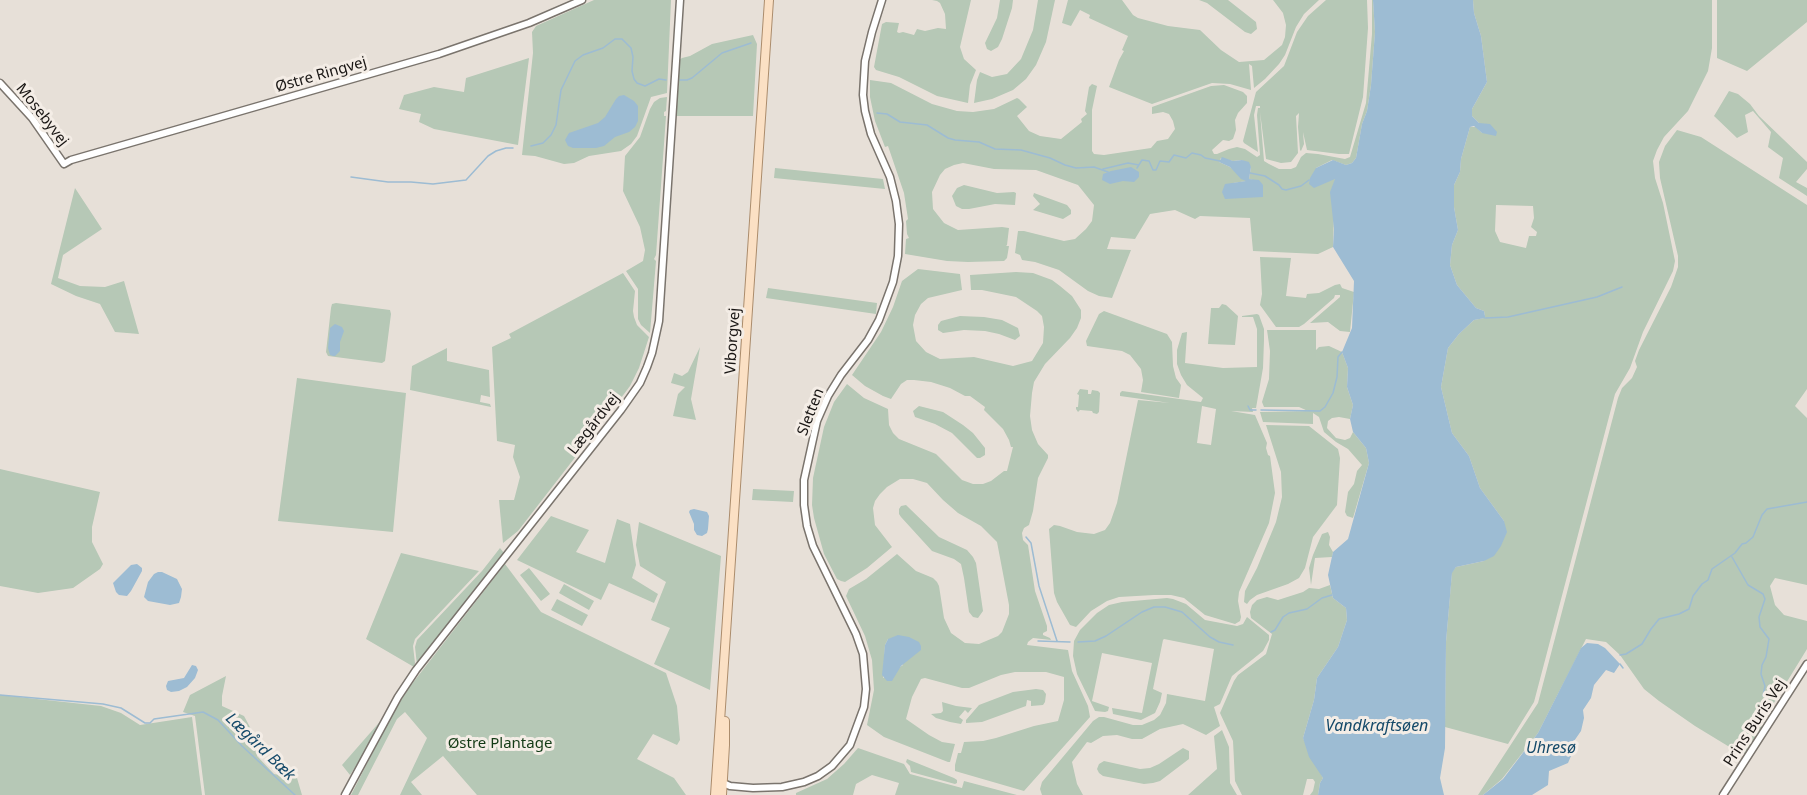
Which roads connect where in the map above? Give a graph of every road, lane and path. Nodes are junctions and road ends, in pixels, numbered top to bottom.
1 (582, 0) edge
2 (680, 0) edge
3 (769, 0) edge
4 (882, 0) edge
5 (0, 83) edge
6 (64, 164) joint
7 (1807, 664) edge
8 (724, 684) junction
9 (719, 743) junction
10 (724, 784) junction
11 (345, 795) edge
12 (720, 795) edge
13 (1722, 795) edge

1 - 6 street, Østre Ringvej
2 - 11 street, Lægårdvej
3 - 8 main road, Viborgvej
4 - 10 street, Sletten
5 - 6 street, Mosebyvej
7 - 13 street, Prins Buris Vej
8 - 9 main road, Viborgvej
8 - 10 main road, Viborgvej
9 - 10 main road
9 - 12 main road, Viborgvej
10 - 12 main road

